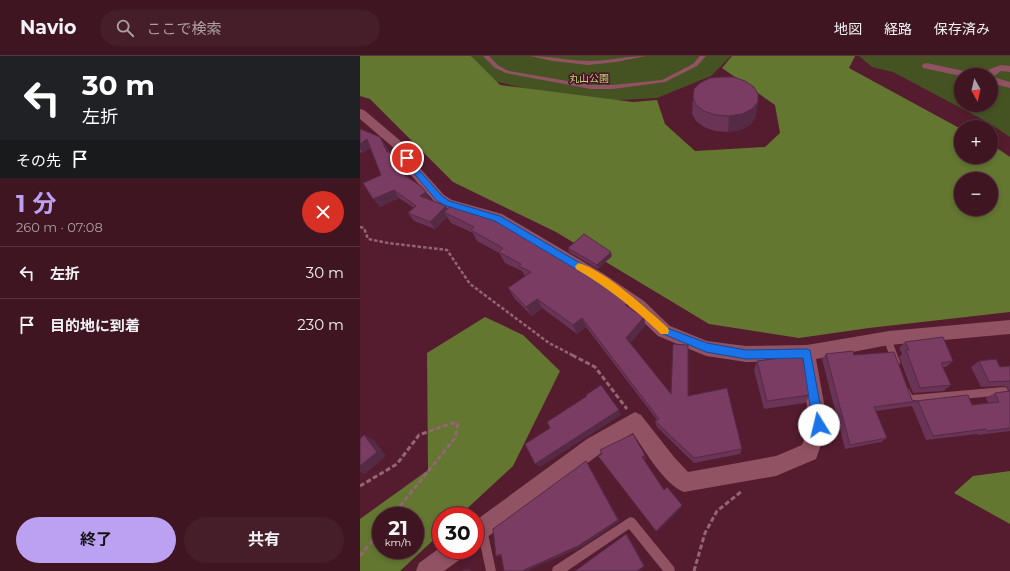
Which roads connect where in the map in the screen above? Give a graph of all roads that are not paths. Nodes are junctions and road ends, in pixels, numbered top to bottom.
1 (486, 56) edge
2 (533, 56) edge
3 (643, 56) edge
4 (702, 56) edge
5 (927, 66) dead end
6 (998, 69) edge
7 (1010, 69) edge
8 (954, 72) edge
9 (998, 82) edge
10 (1010, 85) edge
11 (360, 113) edge
12 (1010, 327) edge
13 (887, 338) junction
14 (807, 353) junction
15 (900, 372) edge
16 (904, 386) edge
17 (1004, 391) edge
18 (484, 527) edge
19 (484, 548) edge
20 (442, 559) edge
21 (427, 571) edge
22 (491, 571) edge
23 (557, 571) edge
24 (670, 571) edge

1 - 4 lane
2 - 3 lane
5 - 8 street
6 - 7 street
9 - 10 street
11 - 14 street
12 - 13 street
13 - 14 street
13 - 15 lane
14 - 18 street
16 - 17 lane
19 - 22 lane
20 - 21 street
23 - 24 lane

